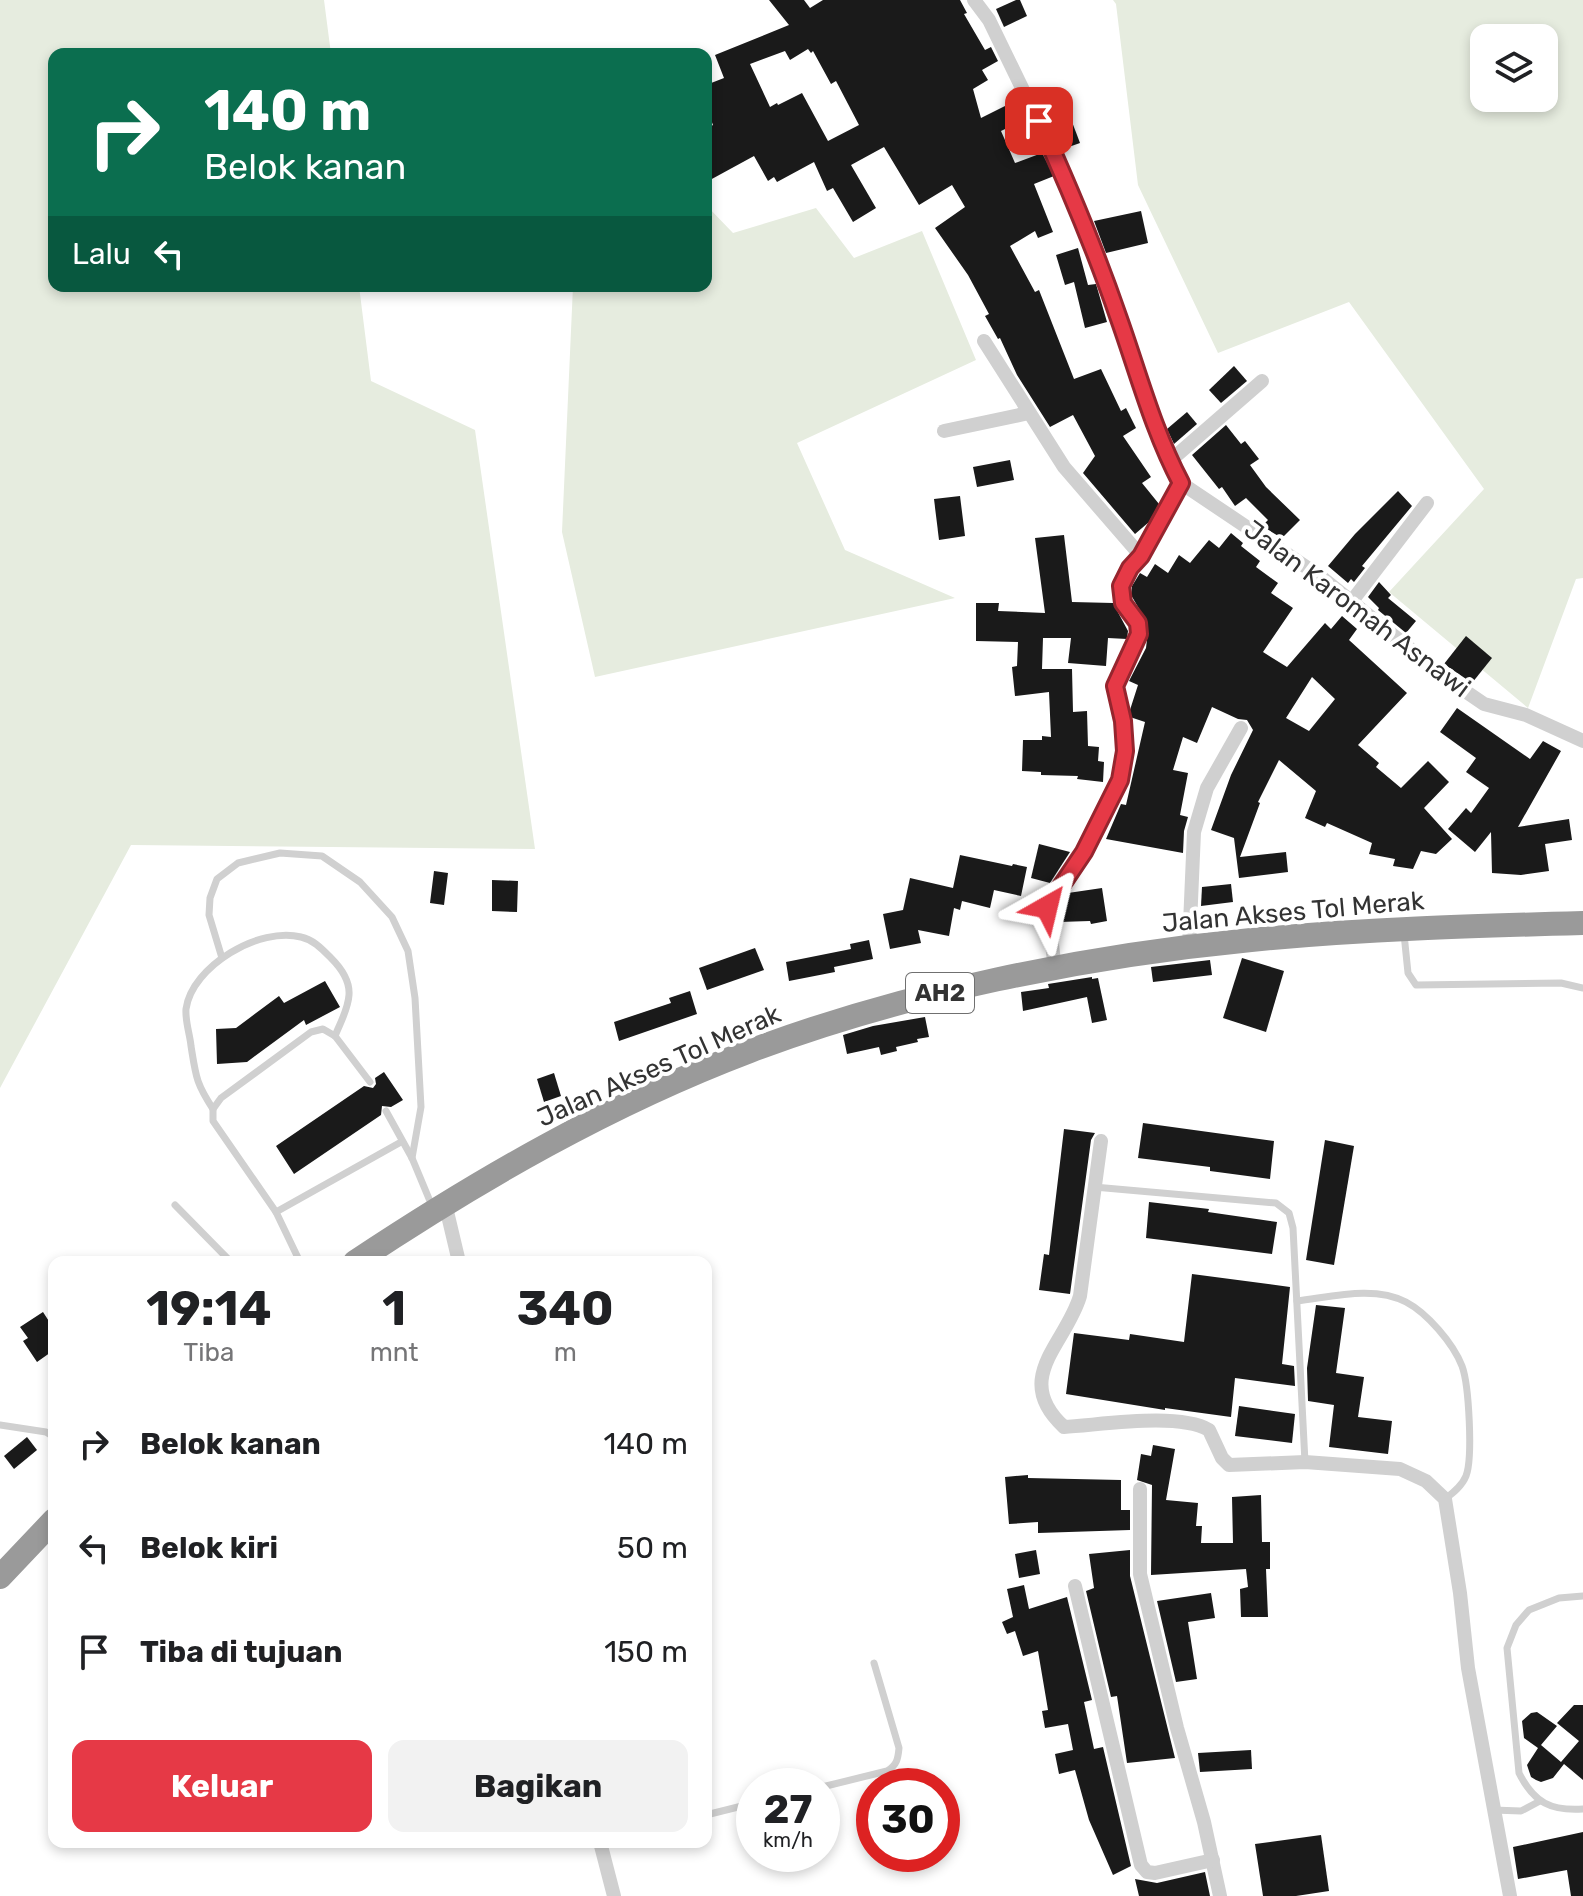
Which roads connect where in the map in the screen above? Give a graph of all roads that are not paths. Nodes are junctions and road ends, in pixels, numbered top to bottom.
1 (974, 0) edge
2 (984, 341) dead end
3 (1262, 381) dead end
4 (1029, 413) junction
5 (944, 431) dead end
6 (1170, 461) junction
7 (1181, 483) junction
8 (1427, 503) dead end
9 (1141, 556) junction
10 (1352, 601) junction
11 (1241, 728) dead end
12 (1583, 741) edge
13 (1583, 923) edge
14 (1403, 929) junction
15 (1189, 947) junction
16 (222, 958) junction
17 (1055, 969) junction
18 (1583, 988) edge
19 (335, 1036) junction
20 (370, 1082) dead end
21 (213, 1109) junction
22 (386, 1111) dead end
23 (1101, 1141) dead end
24 (401, 1142) junction
25 (412, 1158) junction
26 (1094, 1187) junction
27 (175, 1205) dead end
28 (440, 1207) junction
29 (276, 1212) junction
30 (225, 1256) edge
31 (297, 1256) edge
32 (364, 1256) edge
33 (457, 1256) edge
34 (1297, 1301) junction
35 (0, 1425) edge
36 (48, 1433) edge
37 (1305, 1462) junction
38 (1140, 1489) dead end
39 (1445, 1499) junction
40 (48, 1526) edge
41 (0, 1577) edge
42 (1075, 1586) dead end
43 (1583, 1596) edge
44 (874, 1663) dead end
45 (840, 1783) edge
46 (1540, 1801) junction
47 (736, 1808) edge
48 (1583, 1809) edge
49 (1493, 1810) junction
50 (712, 1814) edge
51 (602, 1848) edge
52 (1213, 1860) junction
53 (614, 1896) edge
54 (1220, 1896) edge
55 (1510, 1896) edge

1 - 6 street
2 - 4 street
3 - 6 street
4 - 5 street
4 - 9 street
6 - 7 street
7 - 9 street
7 - 10 street, Jalan Karomah Asnawi
8 - 10 street
9 - 17 street
10 - 12 street, Jalan Karomah Asnawi
11 - 15 street
13 - 14 highway, Jalan Akses Tol Merak / AH2
14 - 15 highway, Jalan Akses Tol Merak / AH2
14 - 18 lane
15 - 17 highway, Jalan Akses Tol Merak / AH2
16 - 19 lane
16 - 21 lane
16 - 25 lane
17 - 28 highway, Jalan Akses Tol Merak / AH2
19 - 20 lane
19 - 21 lane
21 - 29 lane
22 - 24 lane
23 - 26 street
24 - 25 lane
24 - 29 lane
25 - 28 lane
26 - 34 lane
26 - 37 street
27 - 30 lane
28 - 32 highway, Jalan Akses Tol Merak / AH2
28 - 33 street
29 - 31 lane
34 - 37 lane
34 - 39 lane
35 - 36 lane
37 - 39 street
38 - 52 street
39 - 49 street
40 - 41 highway
42 - 52 street
43 - 46 lane
44 - 45 lane
46 - 48 lane
46 - 49 lane
47 - 50 lane
49 - 55 street
51 - 53 street
52 - 54 street

